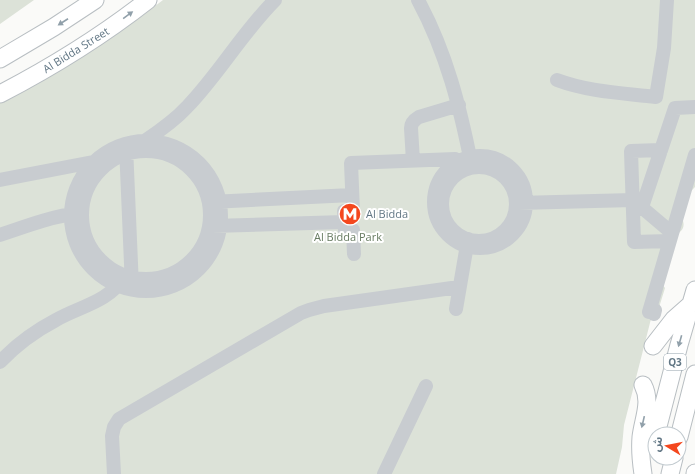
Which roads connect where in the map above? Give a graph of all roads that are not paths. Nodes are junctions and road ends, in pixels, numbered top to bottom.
1 (95, 0) edge
2 (148, 0) edge
3 (275, 0) edge
4 (418, 0) edge
5 (667, 0) edge
6 (0, 59) edge
7 (557, 80) dead end
8 (0, 94) edge
9 (459, 105) junction
10 (695, 107) edge
11 (146, 140) junction
12 (126, 148) junction
13 (661, 150) junction
14 (695, 155) edge
15 (413, 161) junction
16 (94, 162) junction
17 (471, 162) junction
18 (457, 163) junction
19 (0, 180) edge
20 (352, 195) junction
21 (214, 202) junction
22 (522, 203) junction
23 (637, 203) junction
24 (435, 206) junction
25 (76, 213) junction
26 (344, 222) junction
27 (215, 226) junction
28 (0, 235) edge
29 (670, 237) junction
30 (467, 243) junction
31 (354, 254) dead end
32 (126, 283) junction
33 (459, 287) junction
34 (693, 297) edge
35 (456, 308) dead end
36 (654, 314) dead end
37 (653, 346) dead end
38 (0, 362) edge
39 (695, 374) edge
40 (643, 385) dead end
41 (426, 386) dead end
42 (658, 426) edge
43 (682, 426) edge
44 (647, 464) edge
45 (114, 474) edge
46 (384, 474) edge
47 (644, 474) edge

1 -> 6 main road
8 -> 2 main road, Al Bidda Street
3 - 11 street
4 - 9 street
5 - 7 street
9 - 15 street
9 - 17 street
10 - 13 street
11 - 12 street
11 - 21 street
12 - 16 street
12 - 21 street
12 - 25 street
12 - 32 street
13 - 23 street
13 - 23 street
14 - 29 street
15 - 18 street
15 - 20 street
16 - 19 street
16 - 25 street
17 - 18 street
17 - 22 street
17 - 24 street
18 - 24 street
20 - 21 street
20 - 26 street
21 - 27 street
22 - 23 street
22 - 30 street
23 - 29 street
23 - 29 street
24 - 30 street
25 - 28 street
25 - 32 street
26 - 27 street
26 - 31 street
27 - 32 street
29 - 36 street
30 - 33 street
32 - 38 street
33 - 35 street
33 - 45 street
34 - 37 main road
34 -> 42 main road, Q3
39 - 43 main road
40 -> 47 main road
41 - 46 street
44 - 47 main road

